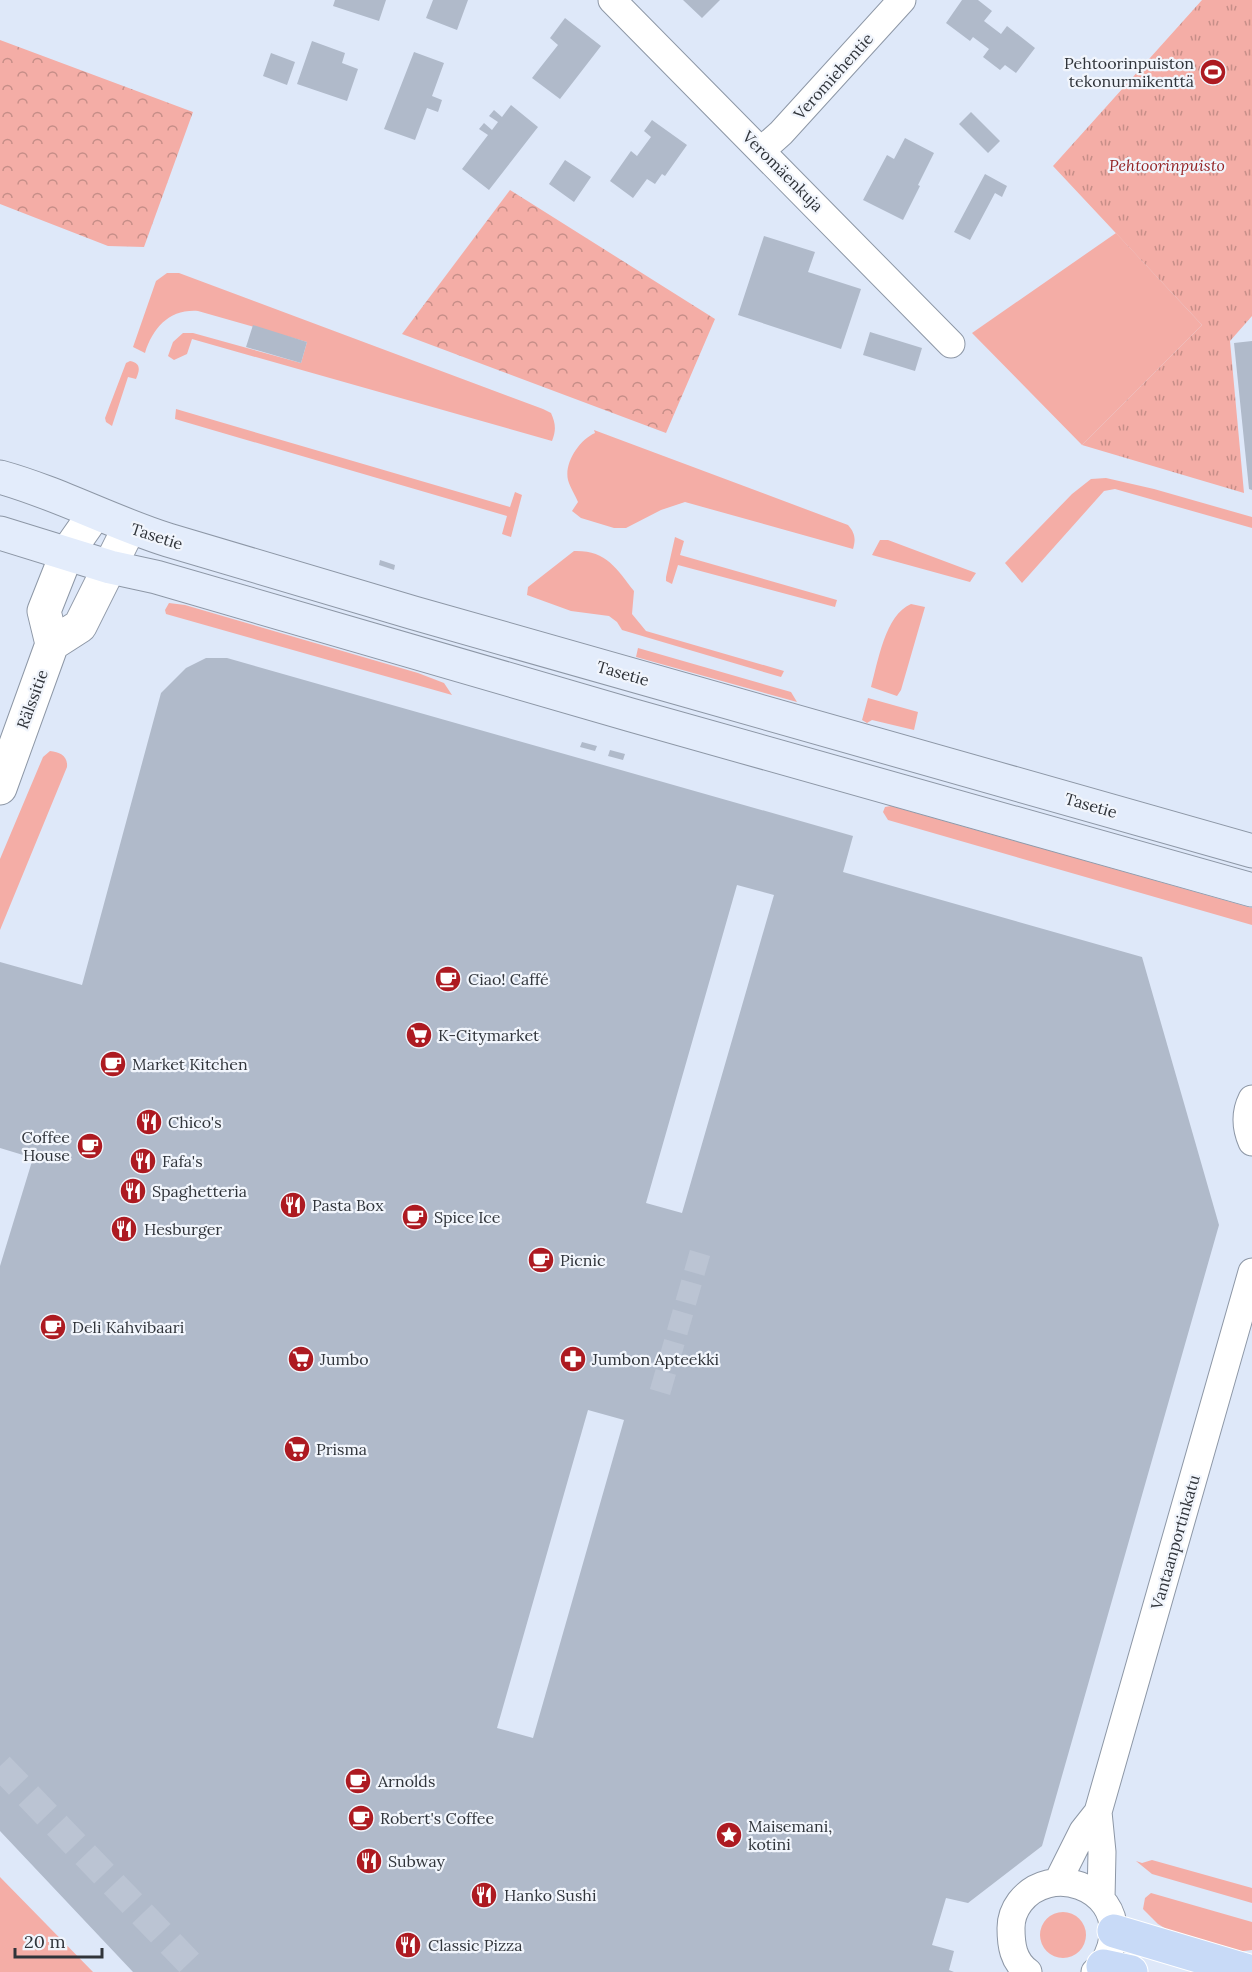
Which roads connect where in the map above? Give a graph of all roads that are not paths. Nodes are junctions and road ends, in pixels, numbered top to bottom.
1 (612, 0) edge
2 (902, 0) edge
3 (762, 150) junction
4 (951, 344) dead end
5 (0, 477) edge
6 (95, 513) junction
7 (129, 528) junction
8 (0, 533) edge
9 (67, 553) junction
10 (110, 567) junction
11 (52, 644) junction
12 (0, 788) edge
13 (1252, 851) edge
14 (1252, 890) edge
15 (1252, 1099) edge
16 (1252, 1142) edge
17 (1252, 1272) edge
18 (1098, 1812) junction
19 (1058, 1881) junction
20 (1101, 1899) junction
21 (1114, 1931) junction
22 (1024, 1970) edge
23 (1110, 1970) edge
24 (1252, 1972) edge

1 - 3 street, Veromäenkuja
2 - 3 street, Veromiehentie
3 - 4 street, Veromäenkuja
5 - 6 main road, Tasetie
6 - 7 main road, Tasetie
6 - 9 street
7 - 10 street
7 - 13 main road, Tasetie
8 - 9 main road
9 - 10 main road
9 - 11 street
10 - 11 street
10 - 14 main road
11 - 12 street, Rälssitie
15 - 16 street
17 - 18 street, Vantaanportinkatu
18 - 19 street, Vantaanportinkatu
18 - 20 street, Vantaanportinkatu
19 - 20 street
19 - 22 street
20 - 21 street
21 - 23 street
21 - 24 main road

